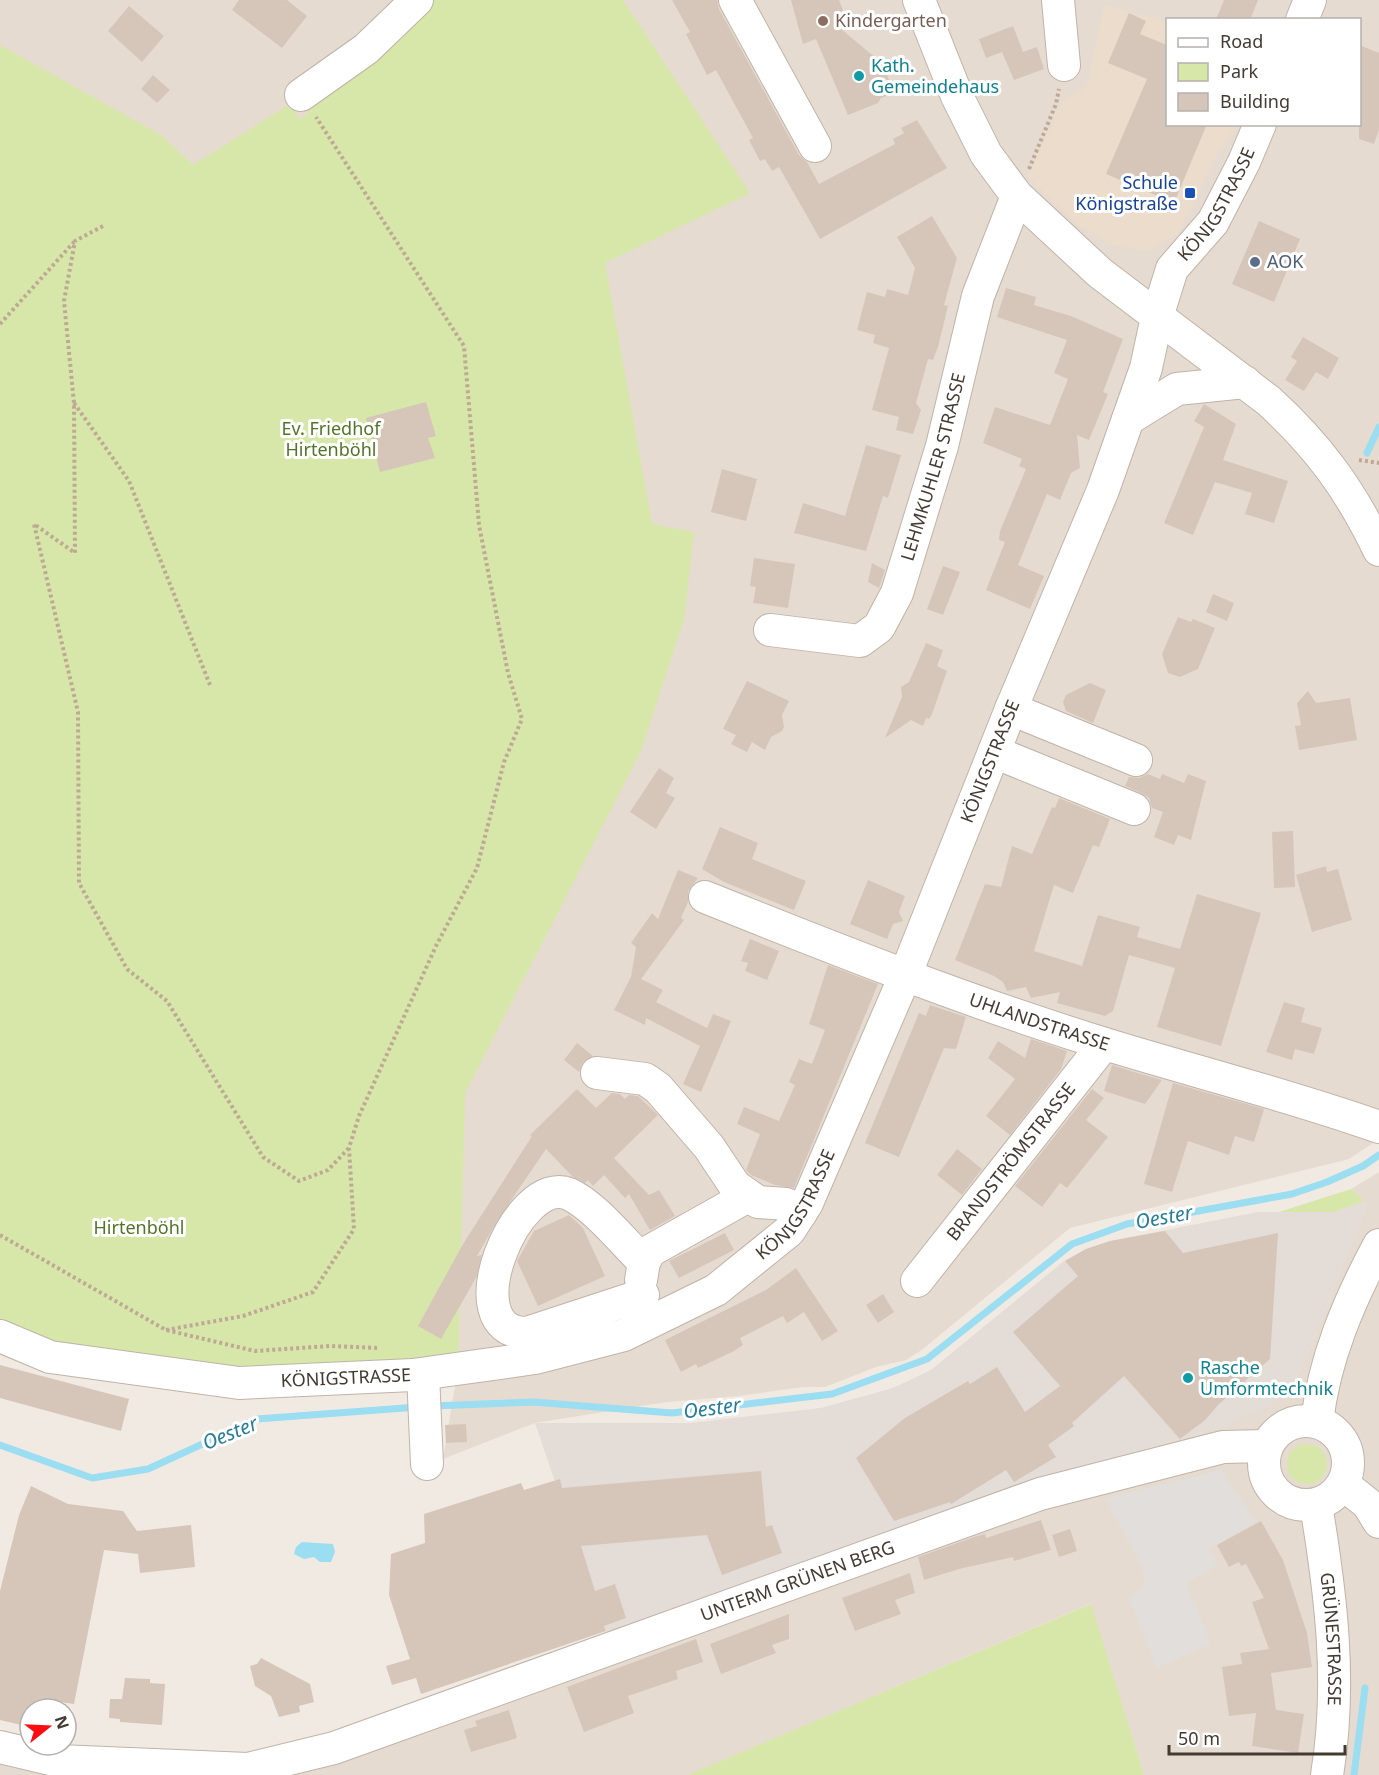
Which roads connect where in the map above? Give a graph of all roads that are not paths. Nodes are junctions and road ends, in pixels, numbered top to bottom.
1 (417, 0) edge
2 (735, 0) edge
3 (920, 0) edge
4 (1058, 0) edge
5 (1310, 0) edge
6 (1303, 18) edge
7 (1064, 65) road end
8 (301, 95) road end
9 (1259, 126) edge
10 (815, 146) dead end
11 (1017, 196) junction
12 (1157, 317) junction
13 (1245, 382) junction
14 (1128, 418) junction
15 (1379, 550) edge
16 (770, 630) dead end
17 (1011, 709) junction
18 (994, 752) junction
19 (1136, 760) dead end
20 (1134, 809) dead end
21 (705, 897) dead end
22 (905, 976) junction
23 (1104, 1044) junction
24 (597, 1073) dead end
25 (1379, 1126) edge
26 (748, 1196) junction
27 (801, 1213) junction
28 (1379, 1245) edge
29 (644, 1262) junction
30 (917, 1281) dead end
31 (649, 1307) junction
32 (0, 1336) edge
33 (424, 1395) junction
34 (1317, 1422) junction
35 (1267, 1446) junction
36 (427, 1464) dead end
37 (1343, 1484) junction
38 (1316, 1504) junction
39 (1379, 1522) edge
40 (0, 1747) edge
41 (334, 1748) junction
42 (292, 1775) edge
43 (1327, 1775) edge

1 - 8 street
2 - 10 street
3 - 11 street
4 - 7 street
5 - 6 street
9 - 12 street, KÖNIGSTRASSE
11 - 12 street
11 - 16 street, LEHMKUHLER STRASSE
12 - 13 street
12 - 14 street, KÖNIGSTRASSE
13 - 14 street
13 - 15 street
14 - 17 street, KÖNIGSTRASSE
17 - 18 street, KÖNIGSTRASSE
17 - 19 street
18 - 20 street
18 - 22 street, KÖNIGSTRASSE
21 - 22 street, UHLANDSTRASSE
22 - 23 street, UHLANDSTRASSE
22 - 27 street, KÖNIGSTRASSE
23 - 25 street, UHLANDSTRASSE
23 - 30 street, BRANDSTRÖMSTRASSE
24 - 26 street
26 - 27 street
26 - 29 street
27 - 31 street, KÖNIGSTRASSE
28 - 34 street
29 - 31 street
29 - 31 street
31 - 33 street, KÖNIGSTRASSE
32 - 33 street, KÖNIGSTRASSE
33 - 36 street
34 - 35 street
34 - 37 street
35 - 38 street
35 - 41 street, UNTERM GRÜNEN BERG
37 - 38 street
37 - 39 street
38 - 43 street, GRÜNESTRASSE
40 - 41 street, UNTERM GRÜNEN BERG
41 - 42 street, UNTERM GRÜNEN BERG

